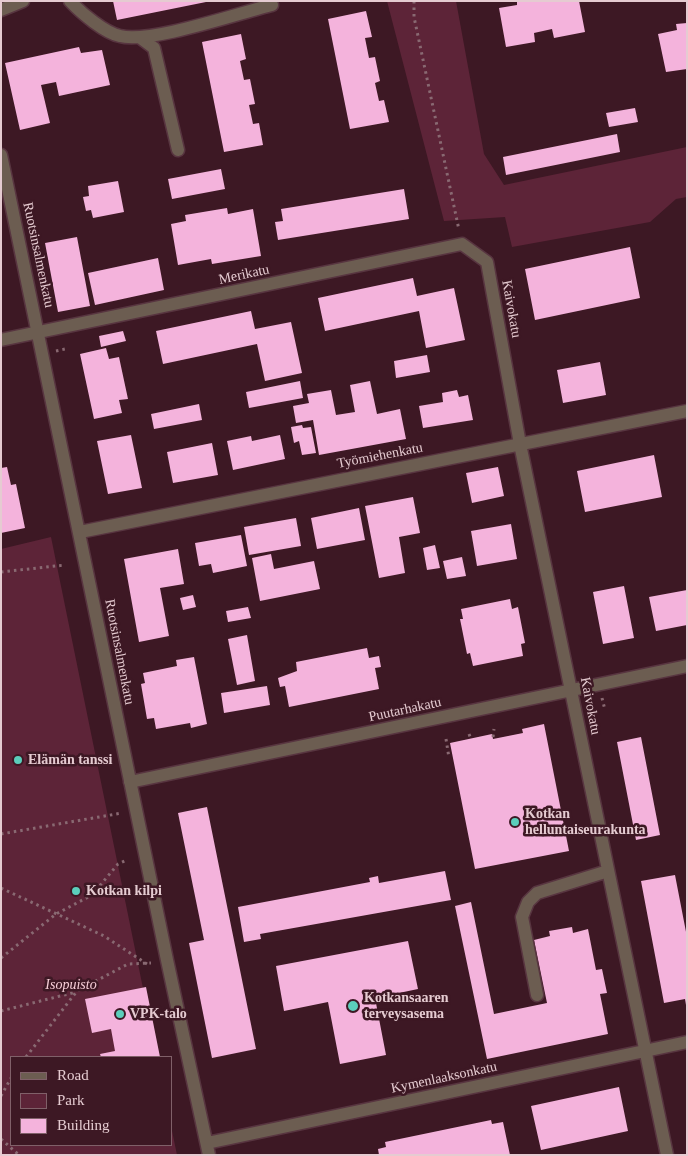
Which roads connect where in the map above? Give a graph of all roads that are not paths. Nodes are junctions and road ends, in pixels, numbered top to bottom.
1 (23, 1) edge
2 (70, 1) edge
3 (272, 4) dead end
4 (1, 10) edge
5 (142, 38) junction
6 (178, 150) dead end
7 (1, 155) edge
8 (487, 262) joint
9 (39, 333) junction
10 (1, 340) edge
11 (687, 411) edge
12 (520, 444) junction
13 (80, 532) junction
14 (687, 666) edge
15 (571, 691) junction
16 (130, 782) junction
17 (608, 871) junction
18 (537, 995) dead end
19 (687, 1042) edge
20 (645, 1050) junction
21 (208, 1149) edge
22 (668, 1155) edge

1 - 4 street
2 - 5 street
3 - 5 street
5 - 6 street
7 - 9 street, Ruotsinsalmenkatu
8 - 9 street, Merikatu
8 - 12 street, Kaivokatu
9 - 10 street, Merikatu
9 - 13 street, Ruotsinsalmenkatu
11 - 12 street, Työmiehenkatu
12 - 13 street, Työmiehenkatu
12 - 15 street, Kaivokatu
13 - 16 street, Ruotsinsalmenkatu
14 - 15 street, Puutarhakatu
15 - 16 street, Puutarhakatu
15 - 17 street, Kaivokatu
16 - 21 street, Ruotsinsalmenkatu
17 - 18 street
17 - 20 street, Kaivokatu
19 - 20 street, Kymenlaaksonkatu
20 - 21 street, Kymenlaaksonkatu
20 - 22 street, Kaivokatu

